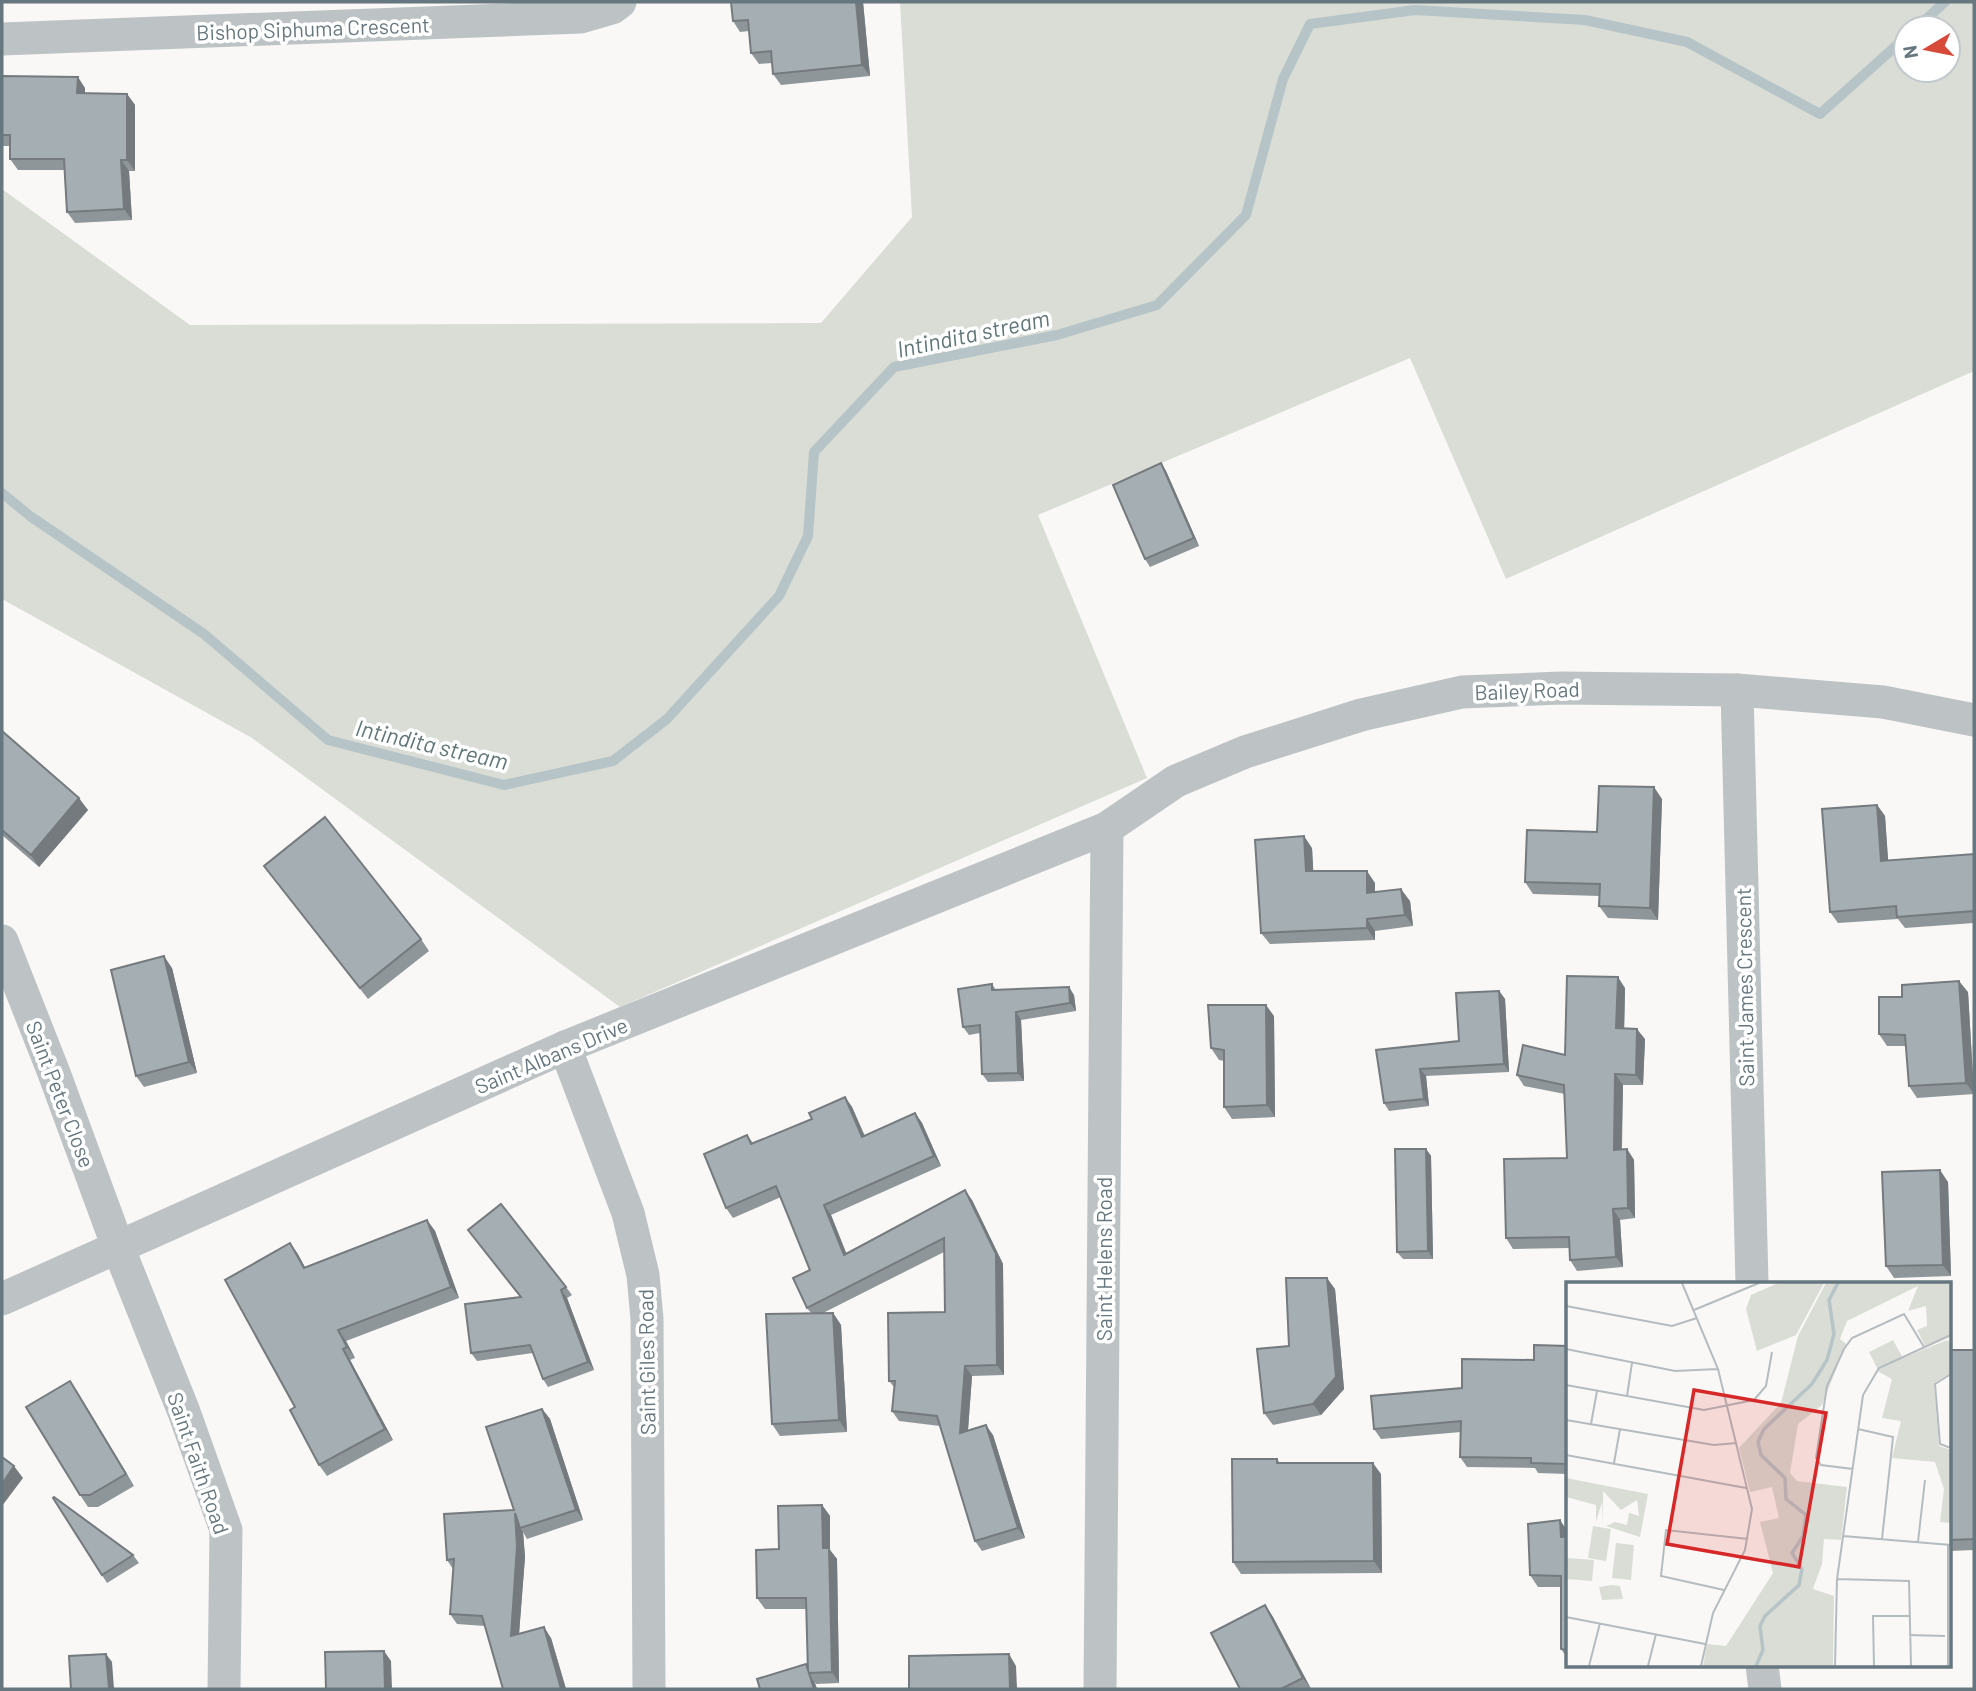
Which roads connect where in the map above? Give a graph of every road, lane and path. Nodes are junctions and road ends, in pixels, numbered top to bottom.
1 (620, 2) edge
2 (2, 39) edge
3 (1737, 690) junction
4 (1974, 720) edge
5 (1107, 828) junction
6 (2, 941) edge
7 (565, 1047) junction
8 (118, 1247) junction
9 (1752, 1282) edge
10 (2, 1299) edge
11 (1762, 1666) edge
12 (224, 1689) edge
13 (649, 1689) edge
14 (1100, 1689) edge
15 (1765, 1689) edge

1 - 2 street, Bishop Siphuma Crescent
3 - 4 street, Bailey Road
3 - 5 street, Bailey Road
3 - 9 street, Saint James Crescent
5 - 7 street, Saint Albans Drive
5 - 14 street, Saint Helens Road
6 - 8 street, Saint Peter Close
7 - 8 street, Saint Albans Drive
7 - 13 street, Saint Giles Road
8 - 10 street, Saint Albans Drive
8 - 12 street, Saint Faith Road
11 - 15 street

